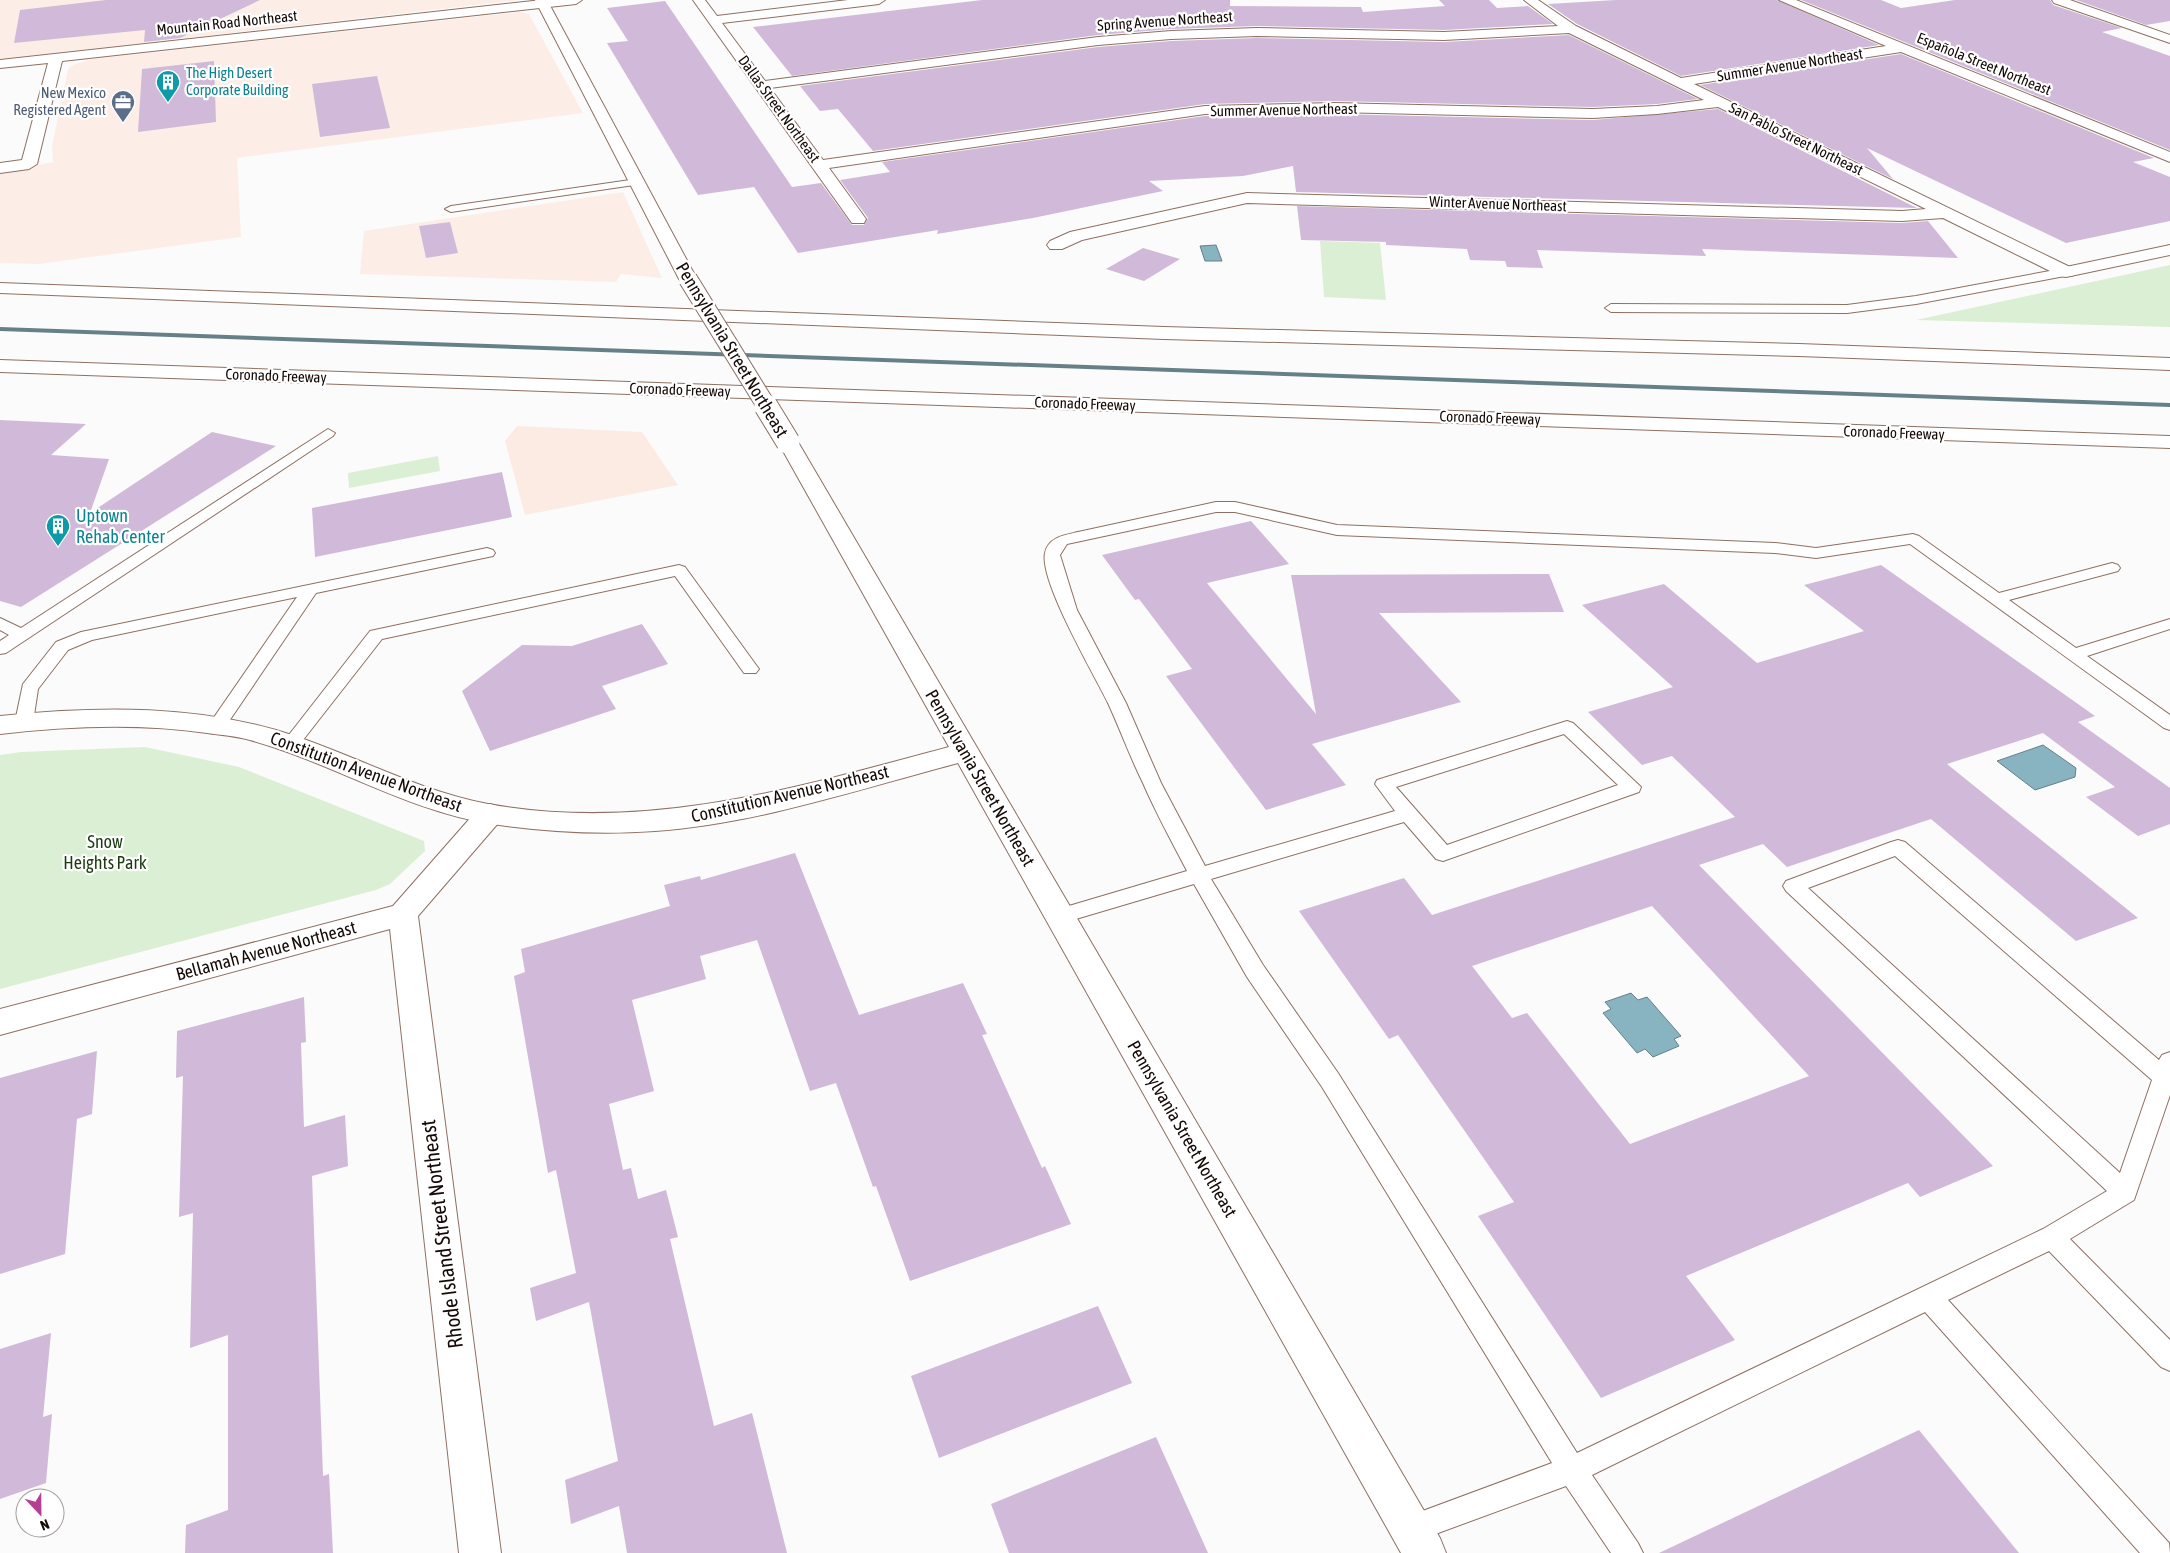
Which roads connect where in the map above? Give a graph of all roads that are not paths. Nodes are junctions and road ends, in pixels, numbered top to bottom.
1 (576, 0) edge
2 (699, 0) edge
3 (879, 0) edge
4 (1530, 0) edge
5 (1786, 0) edge
6 (2058, 0) edge
7 (542, 2) edge
8 (715, 20) junction
9 (1571, 29) junction
10 (2170, 39) edge
11 (1900, 48) junction
12 (56, 58) junction
13 (0, 64) edge
14 (1680, 82) junction
15 (763, 85) junction
16 (1721, 102) junction
17 (2170, 157) edge
18 (819, 165) junction
19 (0, 168) edge
20 (637, 182) junction
21 (451, 210) dead end
22 (1945, 213) junction
23 (858, 219) dead end
24 (1056, 245) dead end
25 (2170, 250) edge
26 (2066, 272) junction
27 (0, 288) edge
28 (1611, 308) dead end
29 (2170, 364) edge
30 (0, 366) edge
31 (328, 433) dead end
32 (2170, 442) edge
33 (487, 553) dead end
34 (2112, 568) dead end
35 (311, 589) junction
36 (1995, 599) junction
37 (0, 623) edge
38 (2170, 624) edge
39 (21, 635) junction
40 (0, 649) edge
41 (2074, 655) junction
42 (750, 669) dead end
43 (12, 724) edge
44 (2170, 724) edge
45 (217, 726) junction
46 (290, 745) junction
47 (964, 752) junction
48 (490, 814) junction
49 (1408, 814) junction
50 (1199, 875) junction
51 (403, 914) junction
52 (1059, 916) junction
53 (0, 1022) edge
54 (2167, 1069) edge
55 (2125, 1193) junction
56 (2052, 1237) junction
57 (1928, 1297) junction
58 (2170, 1358) edge
59 (1572, 1470) junction
60 (1419, 1541) edge
61 (480, 1553) edge
62 (1628, 1553) edge
63 (2159, 1553) edge

1 - 7 main road, Mountain Road Northeast
2 - 8 main road, Dallas Street Northeast
3 - 8 main road
4 - 9 main road, San Pablo Street Northeast
5 - 11 main road, Española Street Northeast
6 - 10 main road
7 - 12 main road, Mountain Road Northeast
7 - 20 main road, Pennsylvania Street Northeast
8 - 15 main road, Dallas Street Northeast
9 - 14 main road, San Pablo Street Northeast
9 - 15 main road, Spring Avenue Northeast
11 - 14 main road, Summer Avenue Northeast
11 - 17 main road, Española Street Northeast
12 - 13 main road, Mountain Road Northeast
12 - 19 main road
14 - 16 main road, San Pablo Street Northeast
15 - 18 main road, Dallas Street Northeast
16 - 18 main road, Summer Avenue Northeast
16 - 22 main road, San Pablo Street Northeast
18 - 23 main road, Dallas Street Northeast
20 - 21 lane
20 - 47 main road, Pennsylvania Street Northeast, bridge
22 - 24 main road, Winter Avenue Northeast
22 - 26 main road, San Pablo Street Northeast
25 - 26 main road
26 - 28 lane
27 - 29 main road
30 - 32 main road, Coronado Freeway
31 - 39 lane
33 - 35 lane
34 - 36 lane
35 - 43 lane
35 - 45 lane
36 - 41 lane
36 - 50 lane
37 - 39 lane
38 - 41 lane
39 - 40 lane
41 - 44 lane
42 - 46 lane
43 - 45 main road, Constitution Avenue Northeast
45 - 46 main road, Constitution Avenue Northeast
46 - 48 main road, Constitution Avenue Northeast
47 - 48 main road, Constitution Avenue Northeast
47 - 52 main road, Pennsylvania Street Northeast
48 - 51 main road
49 - 49 lane
49 - 50 lane
50 - 52 lane
50 - 59 lane
51 - 53 main road, Bellamah Avenue Northeast
51 - 61 main road, Rhode Island Street Northeast
52 - 60 main road, Pennsylvania Street Northeast
54 - 55 lane
54 - 55 lane
55 - 56 lane
56 - 57 lane
56 - 58 lane
57 - 59 lane
57 - 63 lane
59 - 60 lane
59 - 62 lane

